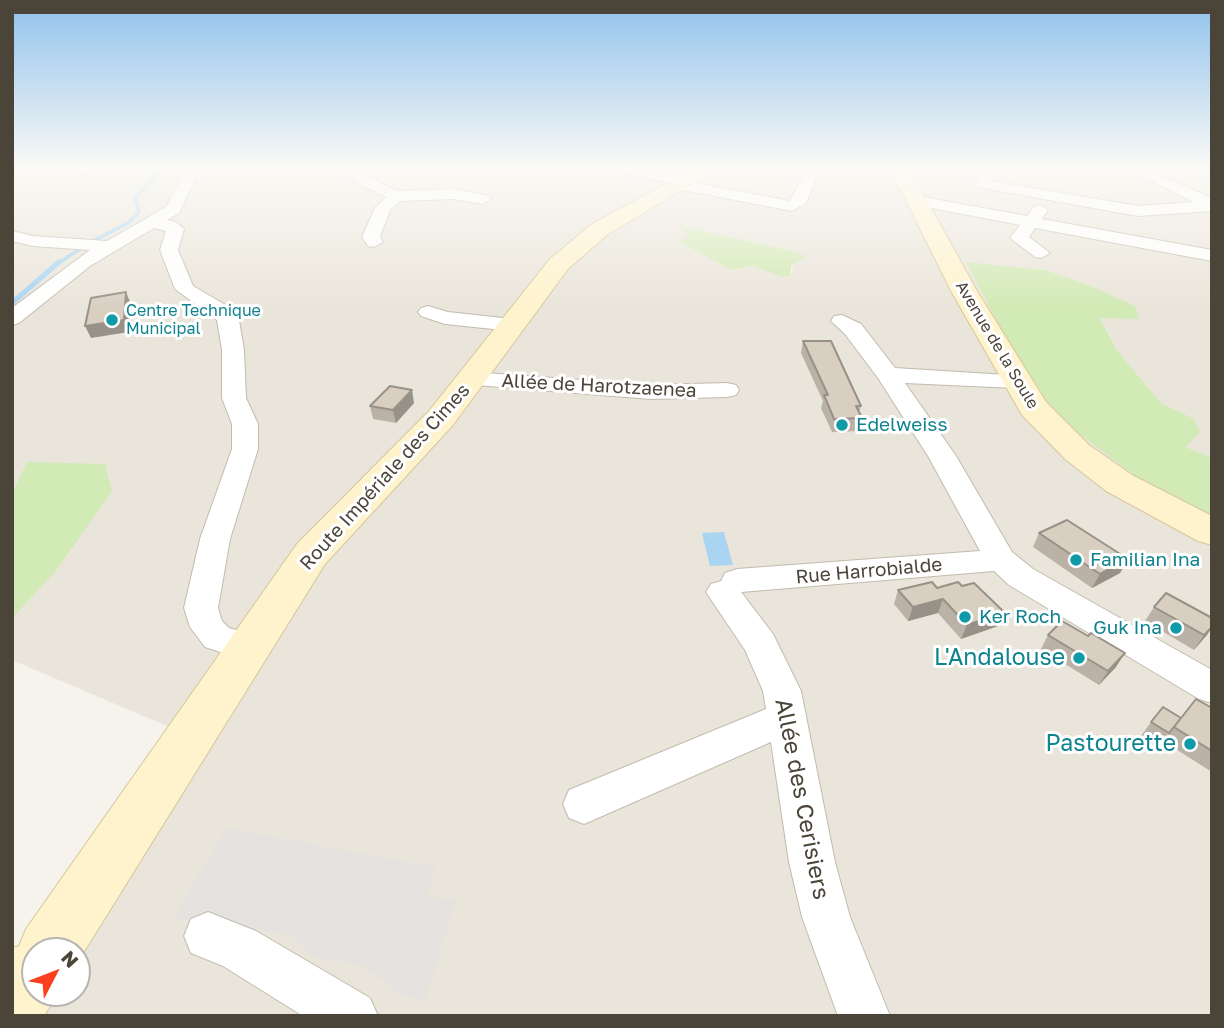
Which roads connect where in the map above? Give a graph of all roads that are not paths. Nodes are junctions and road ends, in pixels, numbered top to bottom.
1 (165, 215) edge
2 (380, 215) edge
3 (625, 215) edge
4 (923, 215) edge
5 (997, 215) edge
6 (1036, 215) edge
7 (1031, 221) junction
8 (152, 223) junction
9 (12, 236) edge
10 (374, 242) dead end
11 (107, 246) junction
12 (1041, 253) dead end
13 (1212, 256) edge
14 (428, 312) dead end
15 (12, 319) edge
16 (842, 321) dead end
17 (512, 325) junction
18 (888, 375) junction
19 (471, 379) junction
20 (1015, 381) junction
21 (727, 390) dead end
22 (1212, 532) edge
23 (1001, 560) junction
24 (730, 587) joint
25 (248, 647) junction
26 (1212, 688) edge
27 (789, 725) junction
28 (584, 804) dead end
29 (208, 936) dead end
30 (57, 937) edge
31 (352, 1016) edge
32 (864, 1016) edge

1 - 8 street
2 - 10 street
3 - 17 main road, Route Impériale des Cimes
4 - 20 main road, Avenue de la Soule
5 - 7 street
6 - 7 street
7 - 12 street
7 - 13 street
8 - 11 street
8 - 25 street
9 - 11 street
11 - 15 street
14 - 17 street
16 - 18 street
17 - 19 main road, Route Impériale des Cimes
18 - 20 street
18 - 23 street
19 - 21 street, Allée de Harotzaenea
19 - 25 main road, Route Impériale des Cimes
20 - 22 main road, Avenue de la Soule
23 - 24 street, Rue Harrobialde
23 - 26 street
24 - 27 street, Allée des Cerisiers
25 - 30 main road, Route Impériale des Cimes
27 - 28 street
27 - 32 street, Allée des Cerisiers
29 - 31 street

